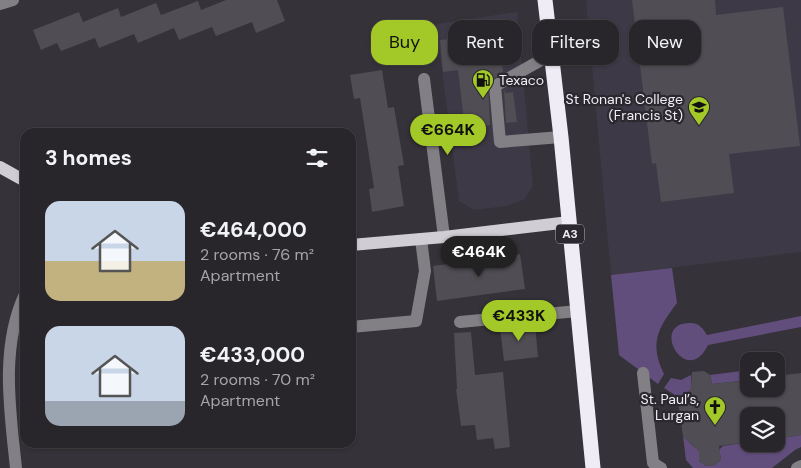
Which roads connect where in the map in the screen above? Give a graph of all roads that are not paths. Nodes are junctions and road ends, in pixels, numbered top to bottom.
1 (13, 0) edge
2 (545, 0) edge
3 (0, 4) edge
4 (548, 20) edge
5 (532, 65) edge
6 (553, 65) edge
7 (424, 79) dead end
8 (561, 137) junction
9 (0, 167) edge
10 (20, 178) edge
11 (569, 222) junction
12 (444, 237) junction
13 (422, 239) junction
14 (356, 245) edge
15 (578, 310) junction
16 (20, 311) edge
17 (460, 322) dead end
18 (356, 327) edge
19 (643, 373) dead end
20 (801, 466) edge
21 (16, 468) edge
22 (593, 468) edge
23 (661, 468) edge
24 (797, 468) edge

1 - 3 street
2 - 4 highway, A3
5 - 8 street
6 - 8 highway, A3
7 - 12 street
8 - 11 highway, A3
9 - 10 main road
11 - 12 main road
11 - 15 highway, A3
12 - 13 main road
13 - 14 main road
13 - 18 street
15 - 17 street
15 - 22 highway, A3
16 - 21 street
19 - 23 street
20 - 24 street

